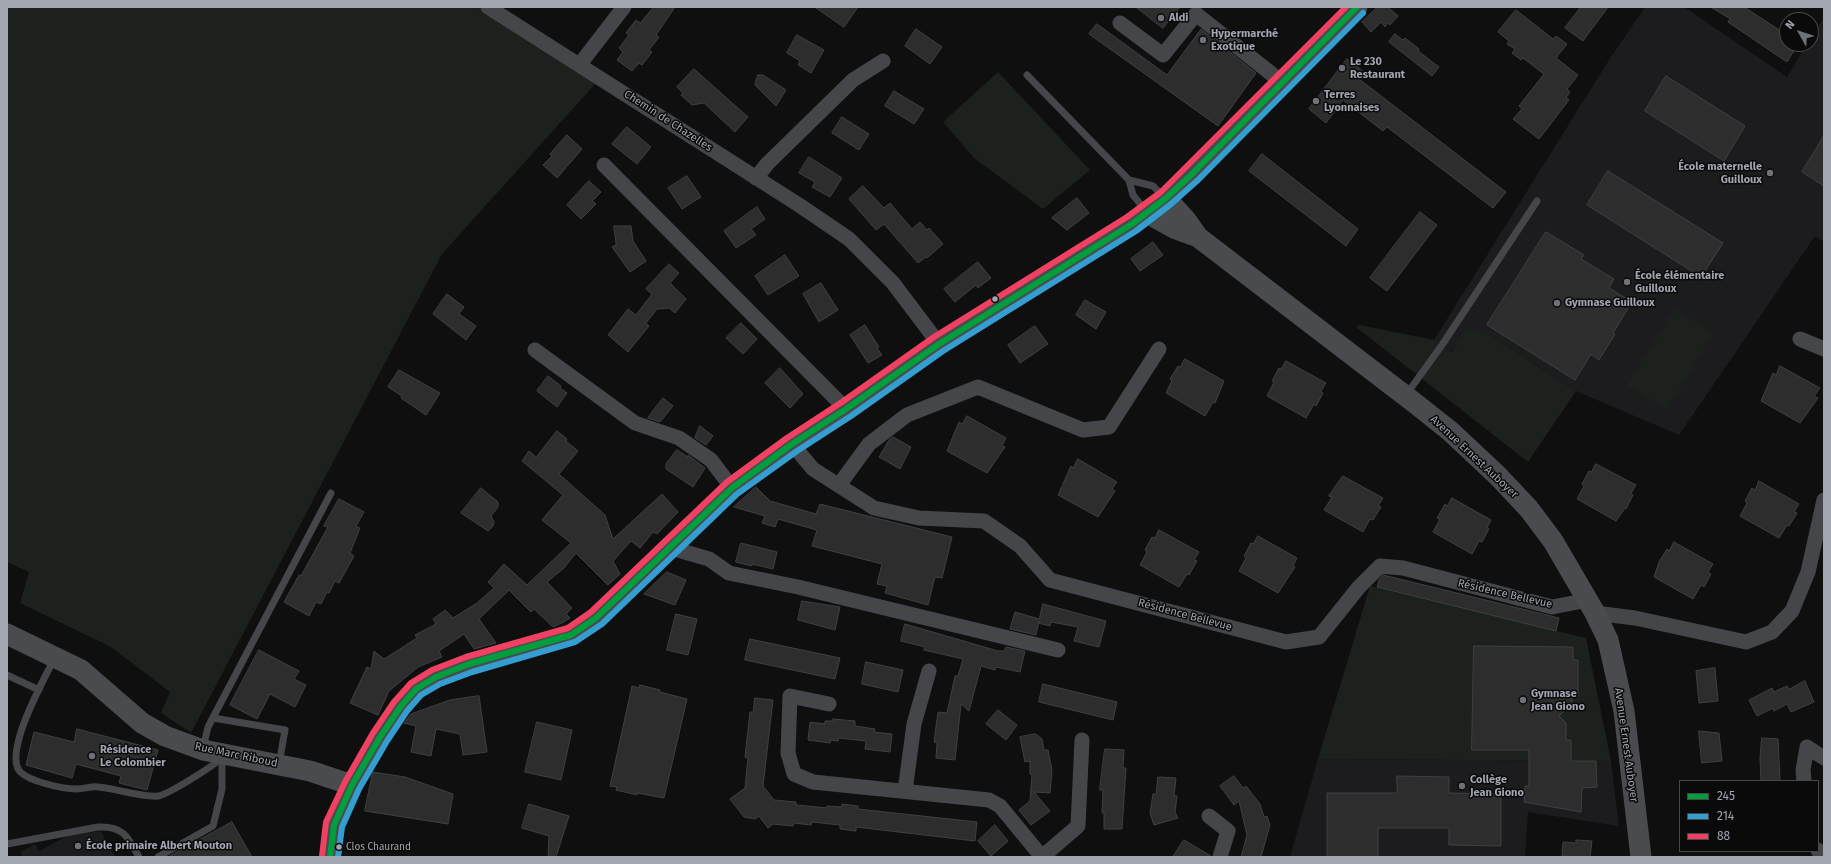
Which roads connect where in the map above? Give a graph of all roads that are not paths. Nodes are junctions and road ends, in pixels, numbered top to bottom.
1 (488, 7) edge
2 (624, 7) edge
3 (1357, 7) edge
4 (1120, 23) dead end
5 (883, 62) dead end
6 (580, 64) junction
7 (1027, 75) dead end
8 (1284, 83) junction
9 (604, 165) dead end
10 (756, 178) junction
11 (1129, 180) junction
12 (1166, 198) junction
13 (1536, 201) dead end
14 (1147, 213) junction
15 (1198, 237) junction
16 (1800, 339) dead end
17 (939, 344) junction
18 (1158, 349) dead end
19 (1824, 349) edge
20 (535, 350) dead end
21 (1405, 396) junction
22 (846, 410) junction
23 (792, 444) junction
24 (839, 485) junction
25 (732, 488) junction
26 (330, 493) dead end
27 (1824, 500) edge
28 (670, 548) junction
29 (1592, 606) junction
30 (7, 634) edge
31 (1058, 650) dead end
32 (54, 657) junction
33 (929, 671) dead end
34 (7, 675) edge
35 (39, 690) junction
36 (829, 704) dead end
37 (212, 718) junction
38 (1082, 740) dead end
39 (216, 754) junction
40 (1824, 758) edge
41 (279, 764) junction
42 (1804, 780) edge
43 (352, 784) junction
44 (905, 791) junction
45 (1210, 816) dead end
46 (7, 844) edge
47 (139, 857) edge
48 (158, 857) edge
49 (330, 857) edge
50 (1042, 857) edge
51 (1220, 857) edge
52 (1641, 857) edge

1 - 6 street, Chemin de Chazelles
2 - 6 street
3 - 8 street
4 - 8 street
5 - 10 street
6 - 10 street, Chemin de Chazelles
7 - 11 lane
8 - 12 street
9 - 22 street
10 - 17 street, Chemin de Chazelles
11 - 12 lane
11 - 14 lane
12 - 14 street
12 - 15 street, Avenue Ernest Auboyer
13 - 21 lane
14 - 15 street, Avenue Ernest Auboyer
14 - 17 street
15 - 21 street, Avenue Ernest Auboyer
16 - 19 street
17 - 22 street
18 - 24 street
20 - 25 street
21 - 29 street, Avenue Ernest Auboyer
22 - 23 street
23 - 24 street, Résidence Bellevue
23 - 25 street
24 - 29 street, Résidence Bellevue
25 - 28 street
26 - 37 lane
27 - 29 street, Résidence Bellevue
28 - 31 street
28 - 43 street
29 - 52 street, Avenue Ernest Auboyer
30 - 32 street, Rue Marc Riboud
32 - 35 lane
32 - 39 street, Rue Marc Riboud
33 - 44 street
34 - 35 lane
35 - 39 lane
36 - 44 street
37 - 39 lane
37 - 41 lane
38 - 50 street
39 - 41 street, Rue Marc Riboud
39 - 48 lane
40 - 42 street
41 - 43 street, Rue Marc Riboud
43 - 49 street
44 - 50 street
45 - 51 street
46 - 47 lane

